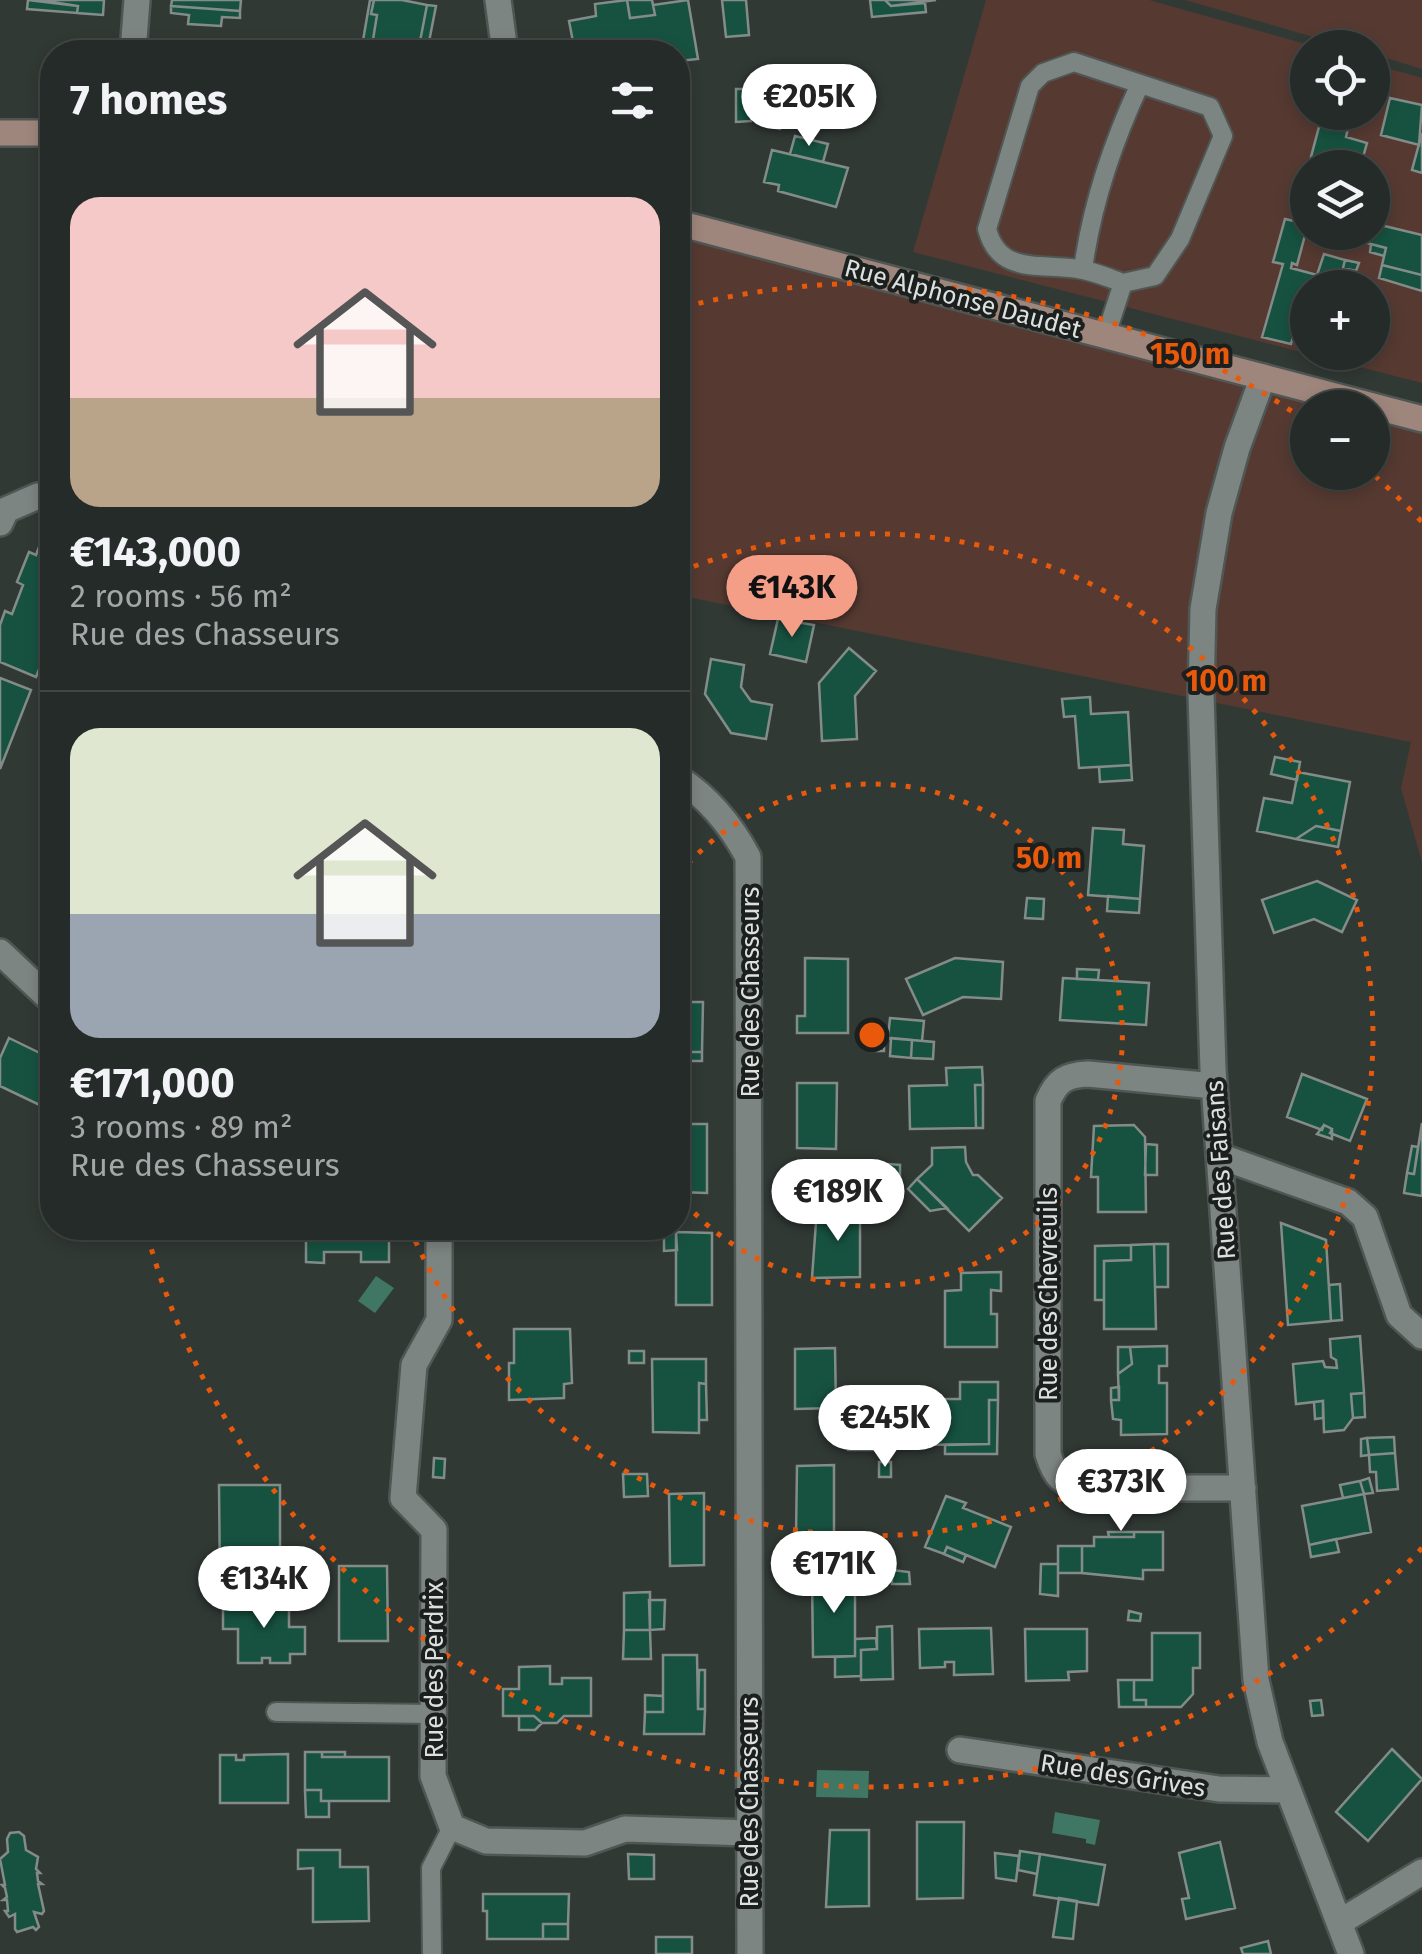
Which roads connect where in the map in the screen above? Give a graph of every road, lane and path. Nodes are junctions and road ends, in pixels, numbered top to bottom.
1 (137, 0) edge
2 (498, 0) edge
3 (133, 40) edge
4 (503, 40) edge
5 (1140, 84) junction
6 (0, 133) edge
7 (40, 133) edge
8 (690, 226) edge
9 (1083, 269) junction
10 (1124, 284) junction
11 (1106, 335) junction
12 (1263, 377) junction
13 (1422, 419) edge
14 (40, 496) edge
15 (0, 522) edge
16 (690, 788) edge
17 (0, 952) edge
18 (40, 989) edge
19 (1214, 1086) junction
20 (1219, 1156) junction
21 (439, 1240) edge
22 (1422, 1336) edge
23 (1243, 1488) junction
24 (276, 1712) dead end
25 (435, 1714) junction
26 (960, 1750) dead end
27 (1287, 1790) junction
28 (452, 1827) junction
29 (749, 1833) junction
30 (1422, 1872) edge
31 (1340, 1922) junction
32 (432, 1954) edge
33 (750, 1954) edge
34 (1352, 1954) edge

1 - 3 street
2 - 4 street
5 - 9 lane
5 - 9 lane
5 - 10 lane
6 - 7 street
8 - 11 street, Rue Alphonse Daudet
9 - 10 lane
10 - 11 lane
11 - 12 street, Rue Alphonse Daudet
12 - 13 street, Rue Alphonse Daudet
12 - 19 street, Rue des Faisans
14 - 15 street
16 - 29 street, Rue des Chasseurs
17 - 18 street
19 - 20 street, Rue des Faisans
19 - 23 street, Rue des Chevreuils
20 - 22 street
20 - 23 street, Rue des Faisans
21 - 25 street, Rue des Perdrix
23 - 27 street, Rue des Faisans
24 - 25 lane
25 - 28 street, Rue des Perdrix
26 - 27 street, Rue des Grives
27 - 31 street, Rue des Faisans
28 - 29 street
28 - 32 lane
29 - 33 street, Rue des Chasseurs
30 - 31 street
31 - 34 street, Rue des Faisans

